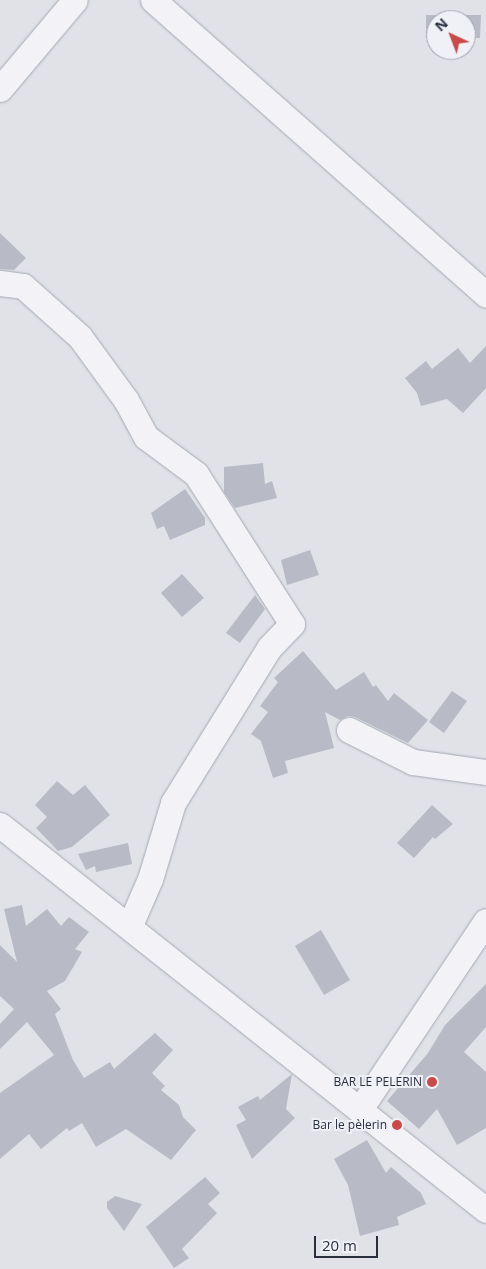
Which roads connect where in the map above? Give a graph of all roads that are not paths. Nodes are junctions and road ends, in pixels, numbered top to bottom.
1 (75, 0) edge
2 (153, 0) edge
3 (0, 89) edge
4 (0, 282) edge
5 (486, 295) edge
6 (349, 730) dead end
7 (486, 772) edge
8 (0, 825) edge
9 (486, 920) edge
10 (130, 925) junction
11 (360, 1109) junction
12 (486, 1210) edge

1 - 3 street
2 - 5 street
4 - 10 street
6 - 7 street
8 - 10 street
9 - 11 street
10 - 11 street
11 - 12 street

